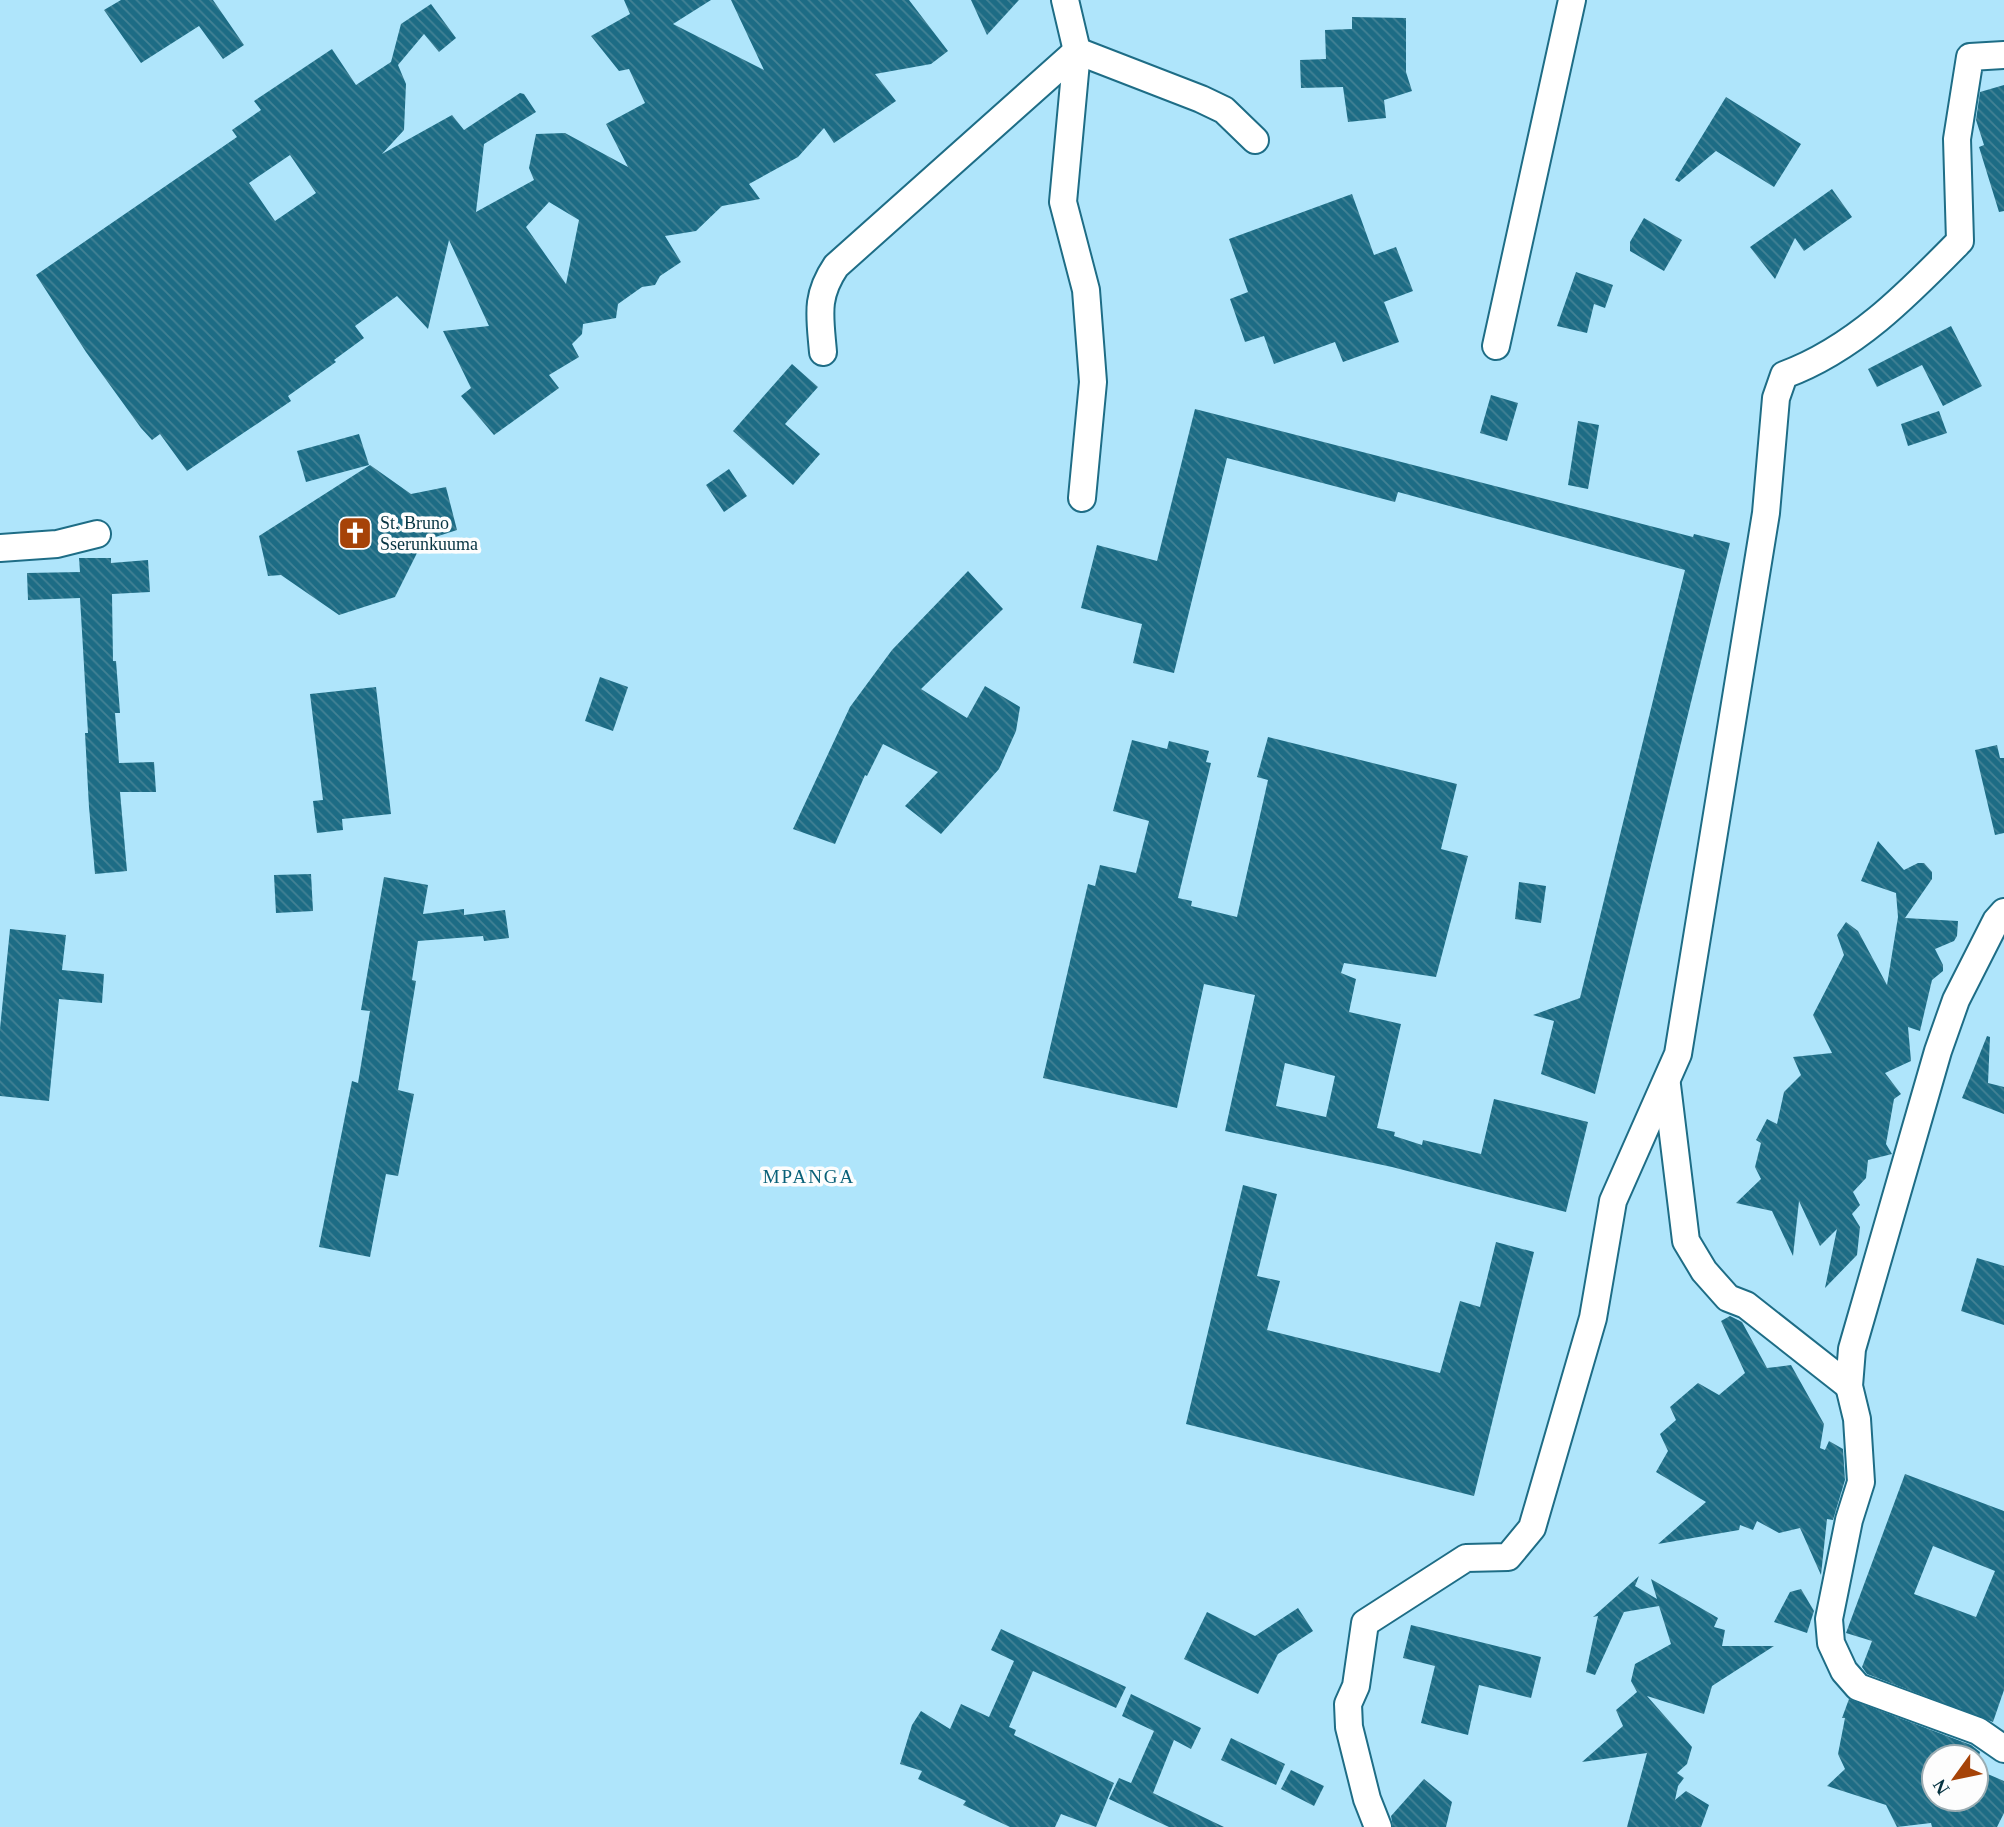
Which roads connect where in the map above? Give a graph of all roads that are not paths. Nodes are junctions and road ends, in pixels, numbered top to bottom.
1 (1065, 0) edge
2 (1572, 0) edge
3 (1077, 51) junction
4 (2004, 55) edge
5 (1255, 140) dead end
6 (1496, 346) dead end
7 (823, 352) dead end
8 (1082, 498) dead end
9 (97, 534) dead end
10 (0, 548) edge
11 (2004, 912) edge
12 (1667, 1082) junction
13 (1849, 1386) junction
14 (2004, 1749) edge
15 (1378, 1827) edge

1 - 3 street
2 - 6 street
3 - 5 street
3 - 7 street
3 - 8 street
4 - 12 street
9 - 10 street
11 - 13 street
12 - 13 street
12 - 15 street
13 - 14 street

